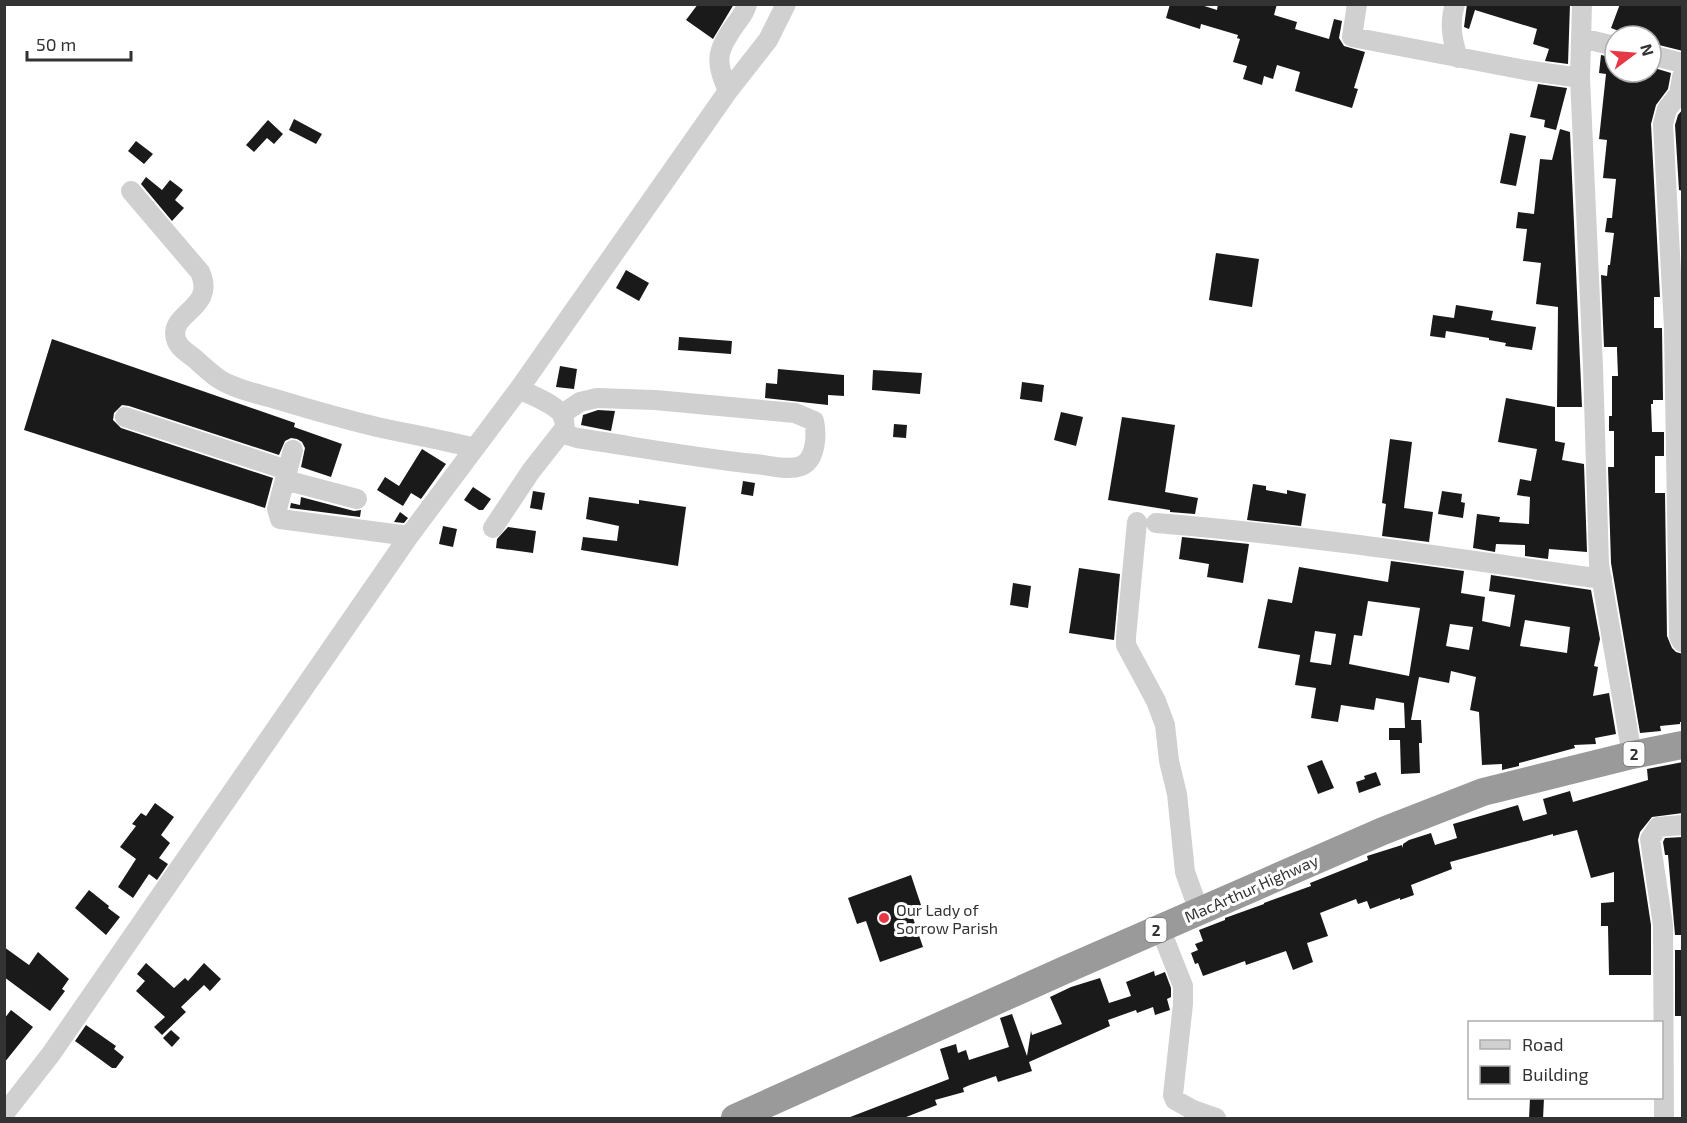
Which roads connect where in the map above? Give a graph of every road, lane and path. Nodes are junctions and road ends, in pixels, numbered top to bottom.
1 (747, 4) edge
2 (786, 4) edge
3 (1357, 4) edge
4 (1455, 4) edge
5 (1582, 4) edge
6 (1581, 38) junction
7 (1603, 43) edge
8 (1458, 58) junction
9 (1663, 58) edge
10 (1683, 63) edge
11 (1683, 77) edge
12 (1580, 78) junction
13 (728, 91) junction
14 (131, 191) dead end
15 (519, 389) junction
16 (125, 417) dead end
17 (563, 421) junction
18 (476, 448) junction
19 (293, 450) dead end
20 (286, 475) junction
21 (357, 499) dead end
22 (493, 528) dead end
23 (409, 536) junction
24 (1602, 579) junction
25 (1683, 642) edge
26 (1683, 745) edge
27 (1632, 755) junction
28 (1683, 825) edge
29 (1199, 911) junction
30 (1160, 928) junction
31 (4, 1114) edge
32 (735, 1119) edge
33 (1216, 1119) edge
34 (1664, 1119) edge

1 - 13 street
2 - 13 street
3 - 8 street
4 - 8 street
5 - 6 street
6 - 7 street
6 - 12 street
8 - 12 street
9 - 10 street
11 - 25 street
12 - 24 street
13 - 15 street
14 - 18 street
15 - 17 street
15 - 18 street
16 - 20 street
17 - 17 street
17 - 22 street
18 - 23 street
19 - 20 street
20 - 21 street
20 - 23 street
23 - 31 street
24 - 27 street
24 - 29 street
26 - 27 highway, MacArthur Highway / 2
27 - 29 highway, MacArthur Highway / 2
28 - 34 street
29 - 30 highway, MacArthur Highway / 2
30 - 32 highway, MacArthur Highway / 2
30 - 33 street

